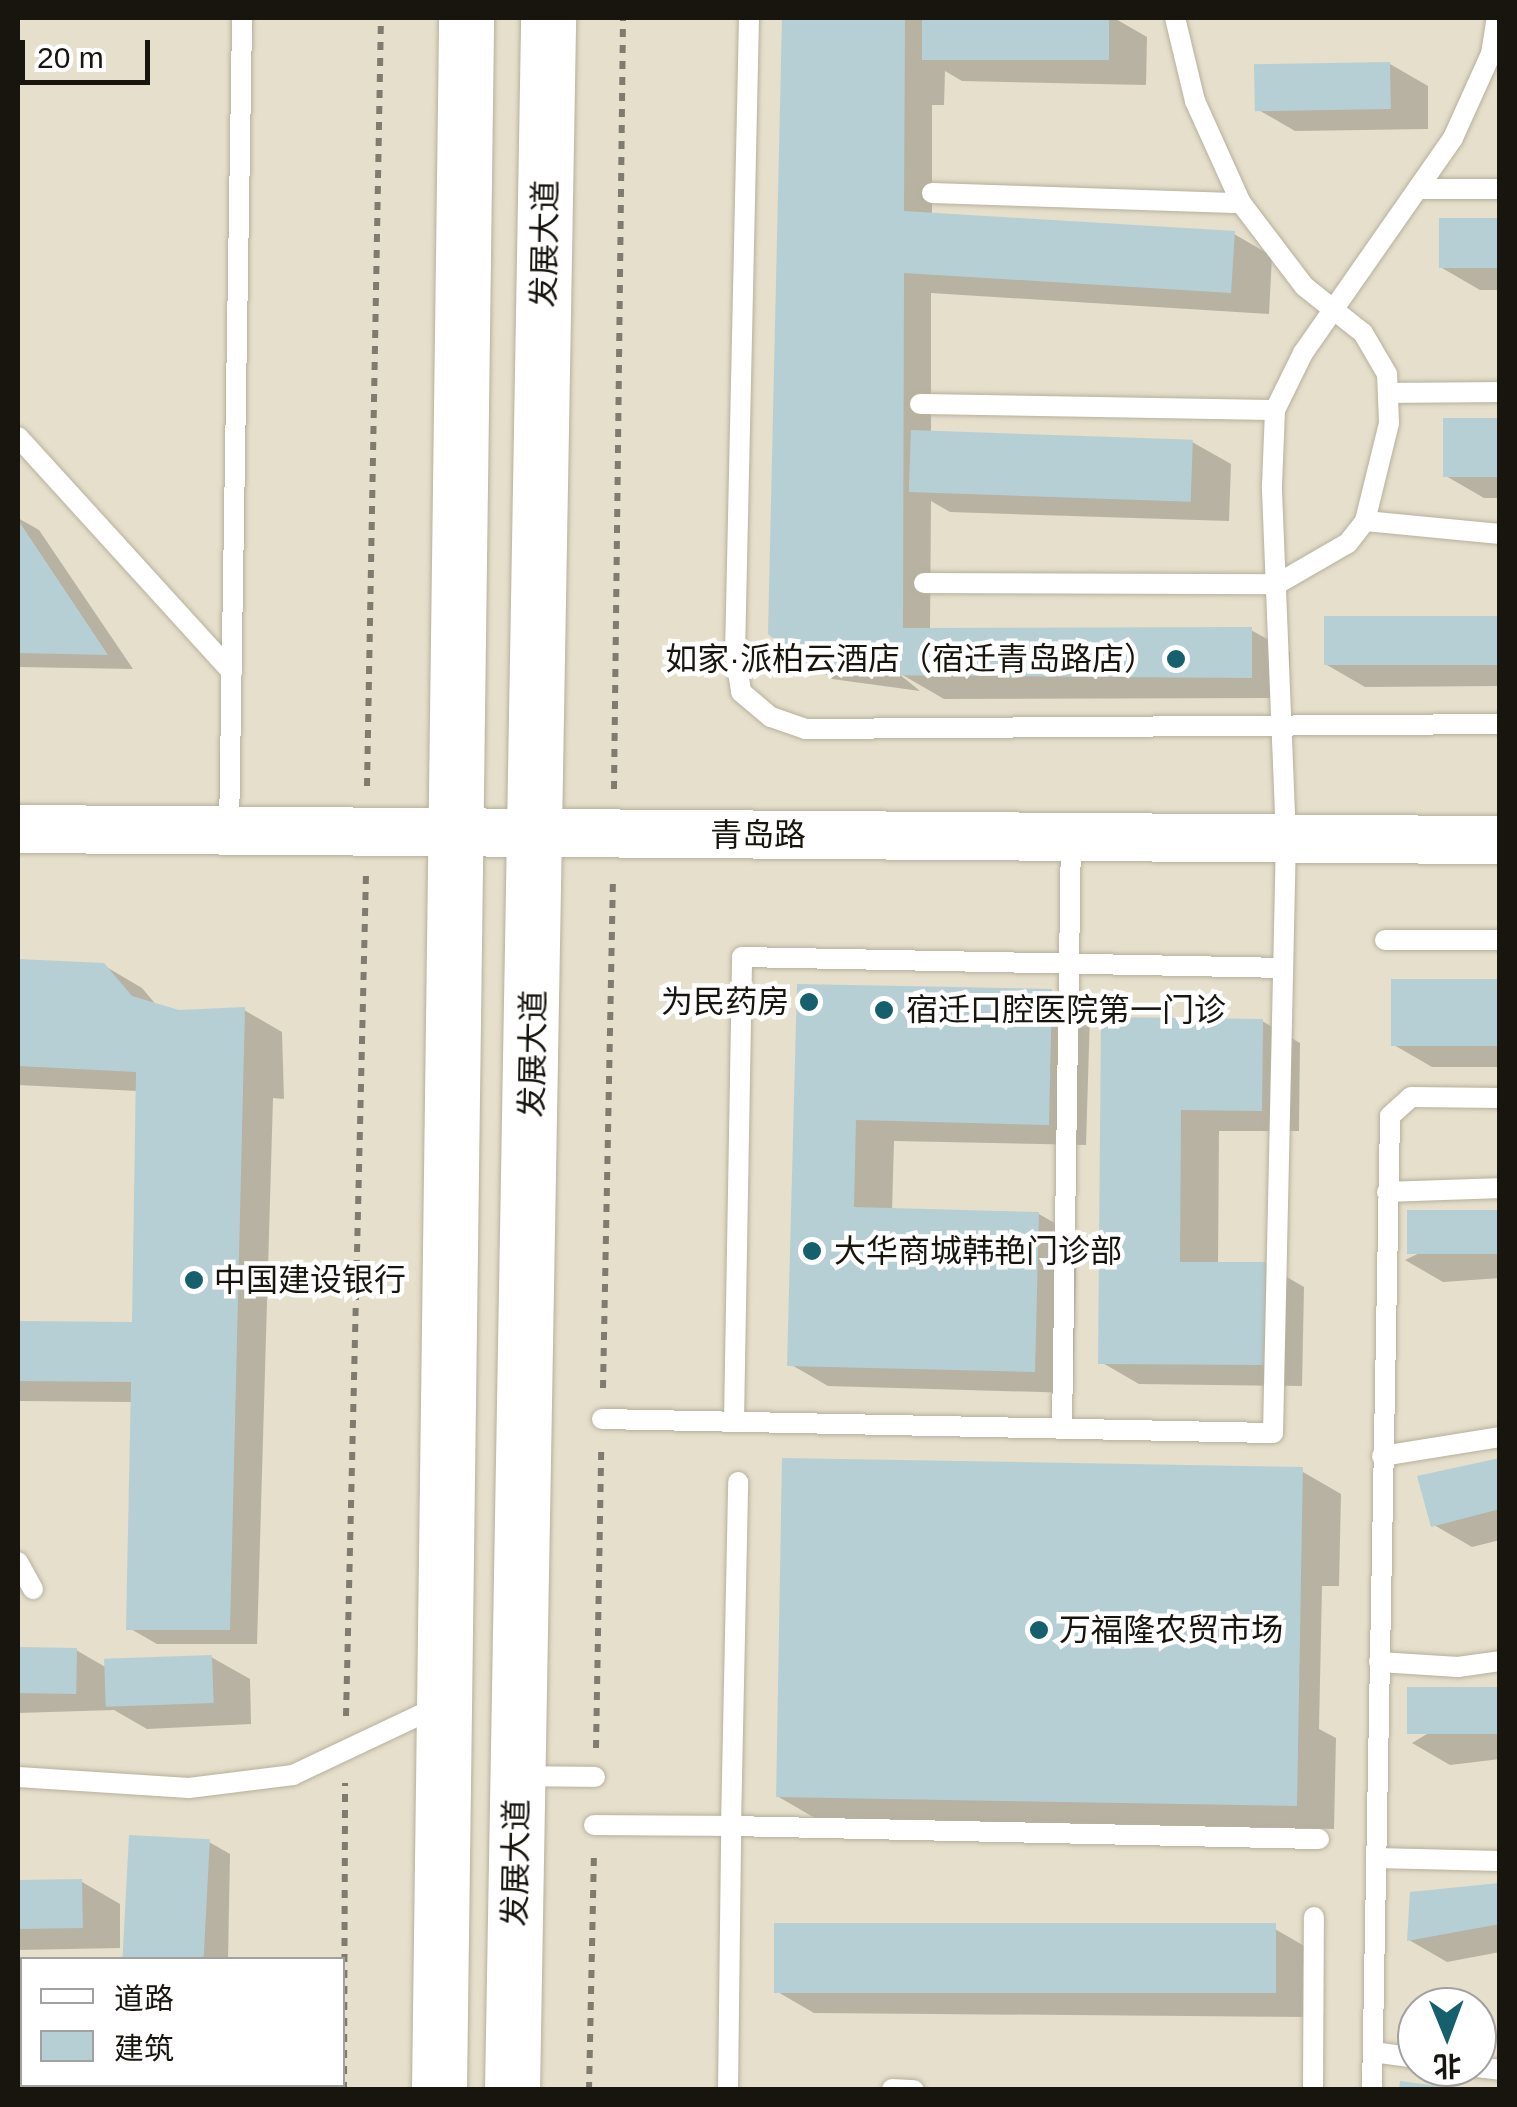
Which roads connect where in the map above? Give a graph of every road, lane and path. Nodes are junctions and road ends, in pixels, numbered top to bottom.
1 (242, 18) edge
2 (381, 18) edge
3 (466, 18) edge
4 (548, 18) edge
5 (623, 18) edge
6 (749, 18) edge
7 (1176, 18) edge
8 (1497, 18) edge
9 (1420, 189) junction
10 (1500, 189) edge
11 (932, 193) dead end
12 (1241, 202) junction
13 (1336, 308) junction
14 (1500, 392) edge
15 (1388, 393) junction
16 (920, 404) dead end
17 (1275, 410) junction
18 (18, 437) edge
19 (1365, 521) junction
20 (1500, 534) edge
21 (924, 583) dead end
22 (1276, 584) junction
23 (232, 672) junction
24 (1500, 724) edge
25 (1282, 726) junction
26 (18, 829) edge
27 (229, 833) junction
28 (456, 833) junction
29 (366, 834) junction
30 (537, 834) junction
31 (614, 834) junction
32 (1071, 838) junction
33 (1286, 839) junction
34 (1500, 840) edge
35 (1384, 940) dead end
36 (1500, 940) edge
37 (1069, 963) junction
38 (1283, 968) junction
39 (1500, 1098) edge
40 (1500, 1188) edge
41 (1386, 1192) junction
42 (602, 1418) junction
43 (734, 1421) junction
44 (1062, 1428) junction
45 (1500, 1437) edge
46 (1382, 1456) junction
47 (738, 1482) dead end
48 (18, 1562) edge
49 (33, 1590) dead end
50 (1500, 1660) edge
51 (1379, 1662) junction
52 (444, 1704) junction
53 (345, 1754) junction
54 (518, 1776) junction
55 (18, 1777) edge
56 (595, 1777) joint
57 (594, 1825) joint
58 (731, 1826) junction
59 (1320, 1840) dead end
60 (1376, 1858) junction
61 (1500, 1861) edge
62 (1314, 1917) dead end
63 (344, 1957) edge
64 (1373, 2052) junction
65 (1397, 2055) edge
66 (892, 2089) edge
67 (439, 2090) edge
68 (512, 2090) edge
69 (589, 2090) edge
70 (728, 2090) edge
71 (914, 2090) edge
72 (1313, 2090) edge
73 (1372, 2090) edge

1 - 23 lane
2 - 29 path
3 - 28 main road
4 - 30 main road, 发展大道
5 - 31 path
6 - 25 lane
7 - 12 lane
8 - 9 lane
9 - 10 lane
9 - 13 lane
11 - 12 lane
12 - 13 lane
13 - 15 lane
13 - 17 lane
14 - 15 lane
15 - 19 lane
16 - 17 lane
17 - 22 lane
18 - 23 lane
19 - 20 lane
19 - 22 lane
21 - 22 lane
22 - 25 lane
23 - 27 lane
24 - 25 lane
25 - 33 lane
26 - 27 street, 青岛路
27 - 29 street, 青岛路
28 - 29 street, 青岛路
28 - 30 street, 青岛路
28 - 52 main road
29 - 53 path
30 - 31 street, 青岛路
30 - 54 main road, 发展大道
31 - 32 street, 青岛路
31 - 42 path
32 - 33 street, 青岛路
32 - 37 lane
33 - 34 street, 青岛路
33 - 38 lane
35 - 36 lane
37 - 38 lane
37 - 43 lane
37 - 44 lane
38 - 44 lane
39 - 41 lane
40 - 41 lane
41 - 46 lane
42 - 43 lane
42 - 56 path
43 - 44 lane
45 - 46 lane
46 - 51 lane
47 - 58 lane
48 - 49 lane
50 - 51 lane
51 - 60 lane
52 - 53 lane
52 - 67 main road
53 - 55 lane
53 - 63 path
54 - 56 lane
54 - 68 main road, 发展大道
57 - 58 lane
57 - 69 path
58 - 59 lane
58 - 70 lane
60 - 61 lane
60 - 64 lane
62 - 72 lane
64 - 65 lane
64 - 73 lane
66 - 71 lane

